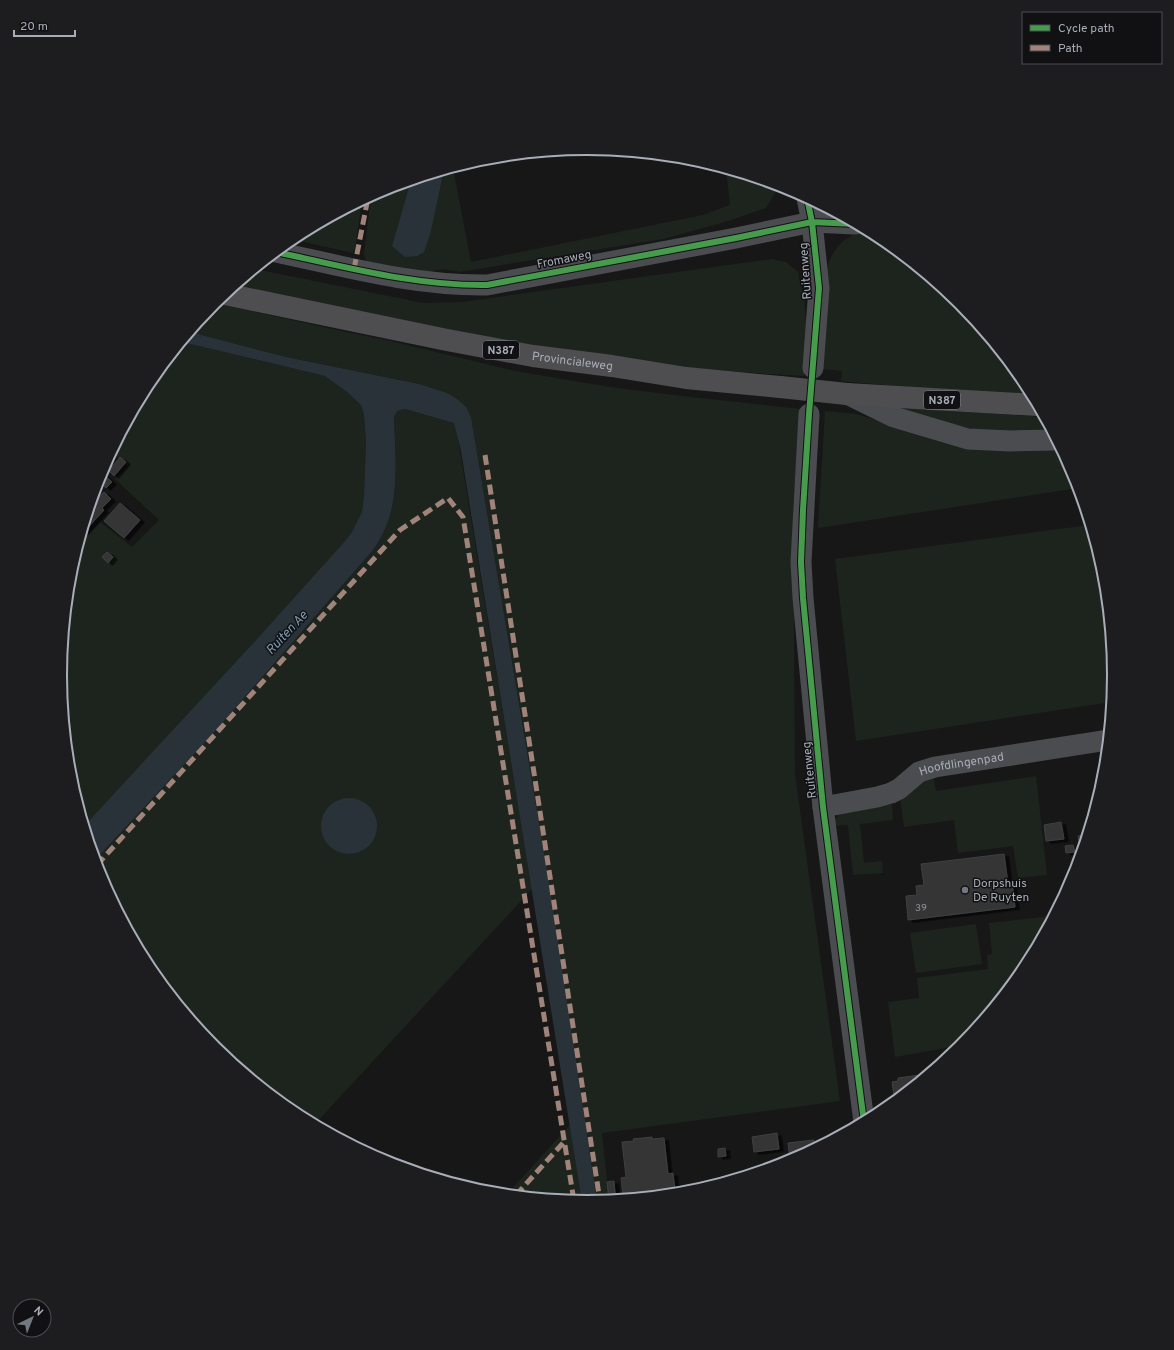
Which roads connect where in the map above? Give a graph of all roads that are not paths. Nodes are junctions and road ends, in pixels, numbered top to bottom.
1 (808, 205) edge
2 (812, 222) junction
3 (844, 223) edge
4 (283, 253) edge
5 (232, 295) edge
6 (814, 368) dead end
7 (847, 394) junction
8 (1031, 405) edge
9 (808, 414) dead end
10 (1050, 440) edge
11 (1103, 741) edge
12 (823, 807) junction
13 (863, 1115) edge

1 - 2 street, Ruitenweg
2 - 3 street, Fromaweg
2 - 4 street, Fromaweg
2 - 6 street, Ruitenweg
5 - 7 highway, Provincialeweg / N387, bridge
7 - 8 highway, N387
7 - 10 street
9 - 12 street, Ruitenweg
11 - 12 street, Hoofdlingenpad
12 - 13 street, Ruitenweg

